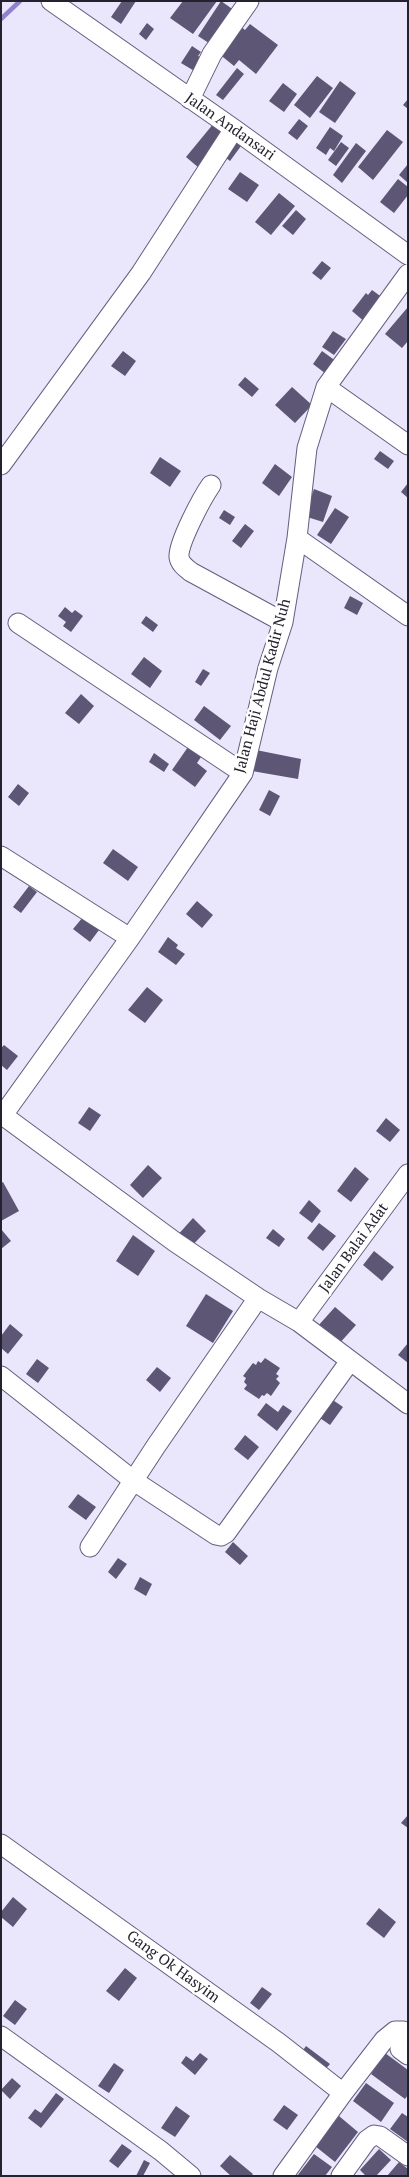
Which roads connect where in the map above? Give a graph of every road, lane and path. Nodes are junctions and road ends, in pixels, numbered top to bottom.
1 (51, 1) edge
2 (249, 1) edge
3 (190, 99) junction
4 (234, 128) junction
5 (408, 255) edge
6 (408, 274) edge
7 (326, 387) junction
8 (408, 445) edge
9 (1, 465) edge
10 (210, 485) dead end
11 (297, 538) junction
12 (408, 616) edge
13 (283, 622) junction
14 (18, 623) dead end
15 (243, 773) junction
16 (1, 856) edge
17 (130, 938) junction
18 (2, 1115) edge
19 (408, 1174) edge
20 (258, 1298) junction
21 (299, 1322) junction
22 (350, 1361) junction
23 (1, 1376) edge
24 (408, 1404) edge
25 (134, 1481) junction
26 (90, 1547) dead end
27 (1, 1844) edge
28 (1, 2036) edge
29 (405, 2039) edge
30 (343, 2093) junction
31 (408, 2156) edge
32 (191, 2176) edge
33 (283, 2176) edge
34 (341, 2176) edge

1 - 3 street, Jalan Andansari
2 - 3 street
3 - 4 street, Jalan Andansari
4 - 5 street, Jalan Andansari
4 - 9 street
6 - 7 street, Jalan Haji Abdul Kadir Nuh
7 - 8 street
7 - 11 street, Jalan Haji Abdul Kadir Nuh
10 - 13 street
11 - 12 street
11 - 13 street, Jalan Haji Abdul Kadir Nuh
13 - 15 street, Jalan Haji Abdul Kadir Nuh
14 - 15 street
15 - 17 street, Jalan Haji Abdul Kadir Nuh
16 - 17 street
17 - 18 street, Jalan Haji Abdul Kadir Nuh
18 - 20 street
19 - 21 street, Jalan Balai Adat
20 - 21 street
20 - 25 street
21 - 22 street
22 - 24 street
22 - 25 street
23 - 25 street
25 - 26 street
27 - 30 street, Gang Ok Hasyim
28 - 32 street
29 - 30 street
30 - 33 street
31 - 34 street

